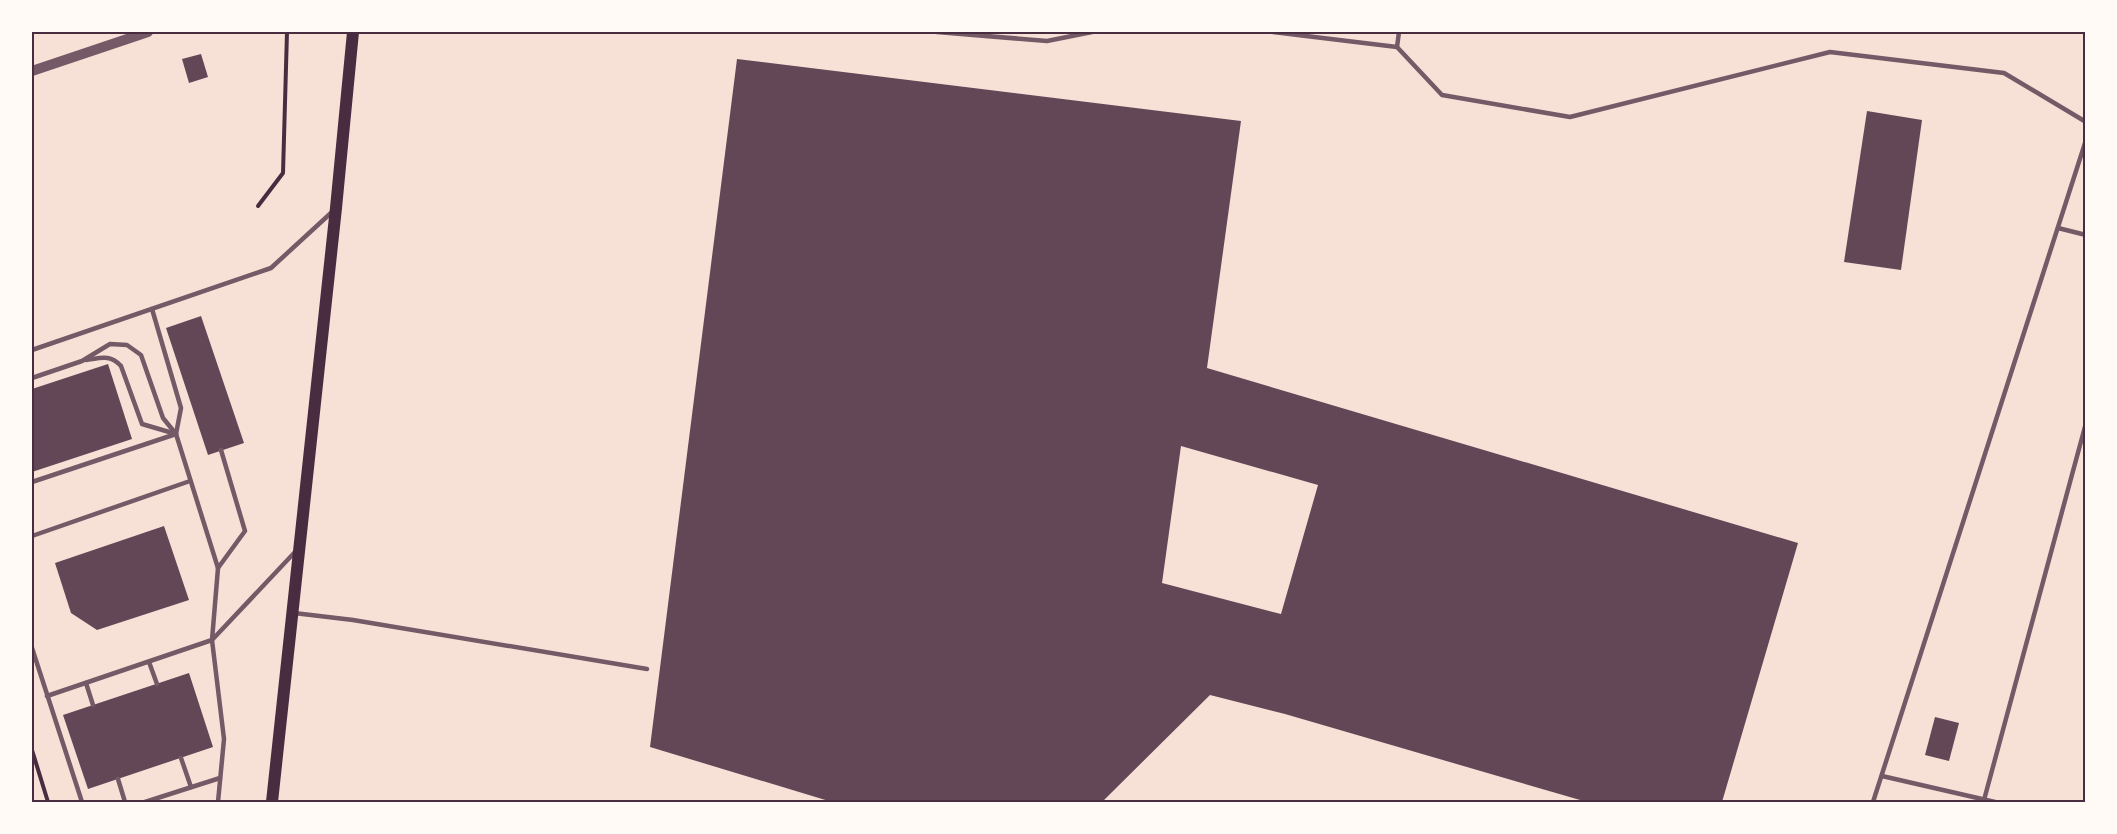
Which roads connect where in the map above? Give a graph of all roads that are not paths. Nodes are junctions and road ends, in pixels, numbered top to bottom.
1 (148, 32) edge
2 (353, 32) edge
3 (938, 32) edge
4 (1092, 32) edge
5 (1273, 32) edge
6 (1399, 32) edge
7 (1397, 47) junction
8 (32, 71) edge
9 (2085, 122) edge
10 (2085, 140) edge
11 (336, 208) junction
12 (2058, 228) junction
13 (2085, 235) edge
14 (152, 309) junction
15 (32, 350) edge
16 (82, 361) junction
17 (32, 378) edge
18 (2085, 423) edge
19 (176, 435) junction
20 (221, 450) dead end
21 (190, 481) junction
22 (32, 482) edge
23 (32, 536) edge
24 (298, 549) junction
25 (218, 568) junction
26 (291, 613) junction
27 (212, 640) junction
28 (32, 650) edge
29 (149, 662) junction
30 (647, 669) dead end
31 (86, 683) junction
32 (157, 684) dead end
33 (47, 696) junction
34 (93, 705) dead end
35 (181, 758) dead end
36 (1882, 776) junction
37 (220, 778) junction
38 (118, 779) dead end
39 (191, 788) junction
40 (1984, 800) junction
41 (82, 802) edge
42 (125, 802) edge
43 (145, 802) edge
44 (218, 802) edge
45 (272, 802) edge
46 (1873, 802) edge
47 (1995, 802) edge

1 - 8 street
2 - 11 main road
3 - 4 lane
5 - 7 lane
6 - 7 lane
7 - 9 lane
10 - 12 lane
11 - 14 lane
11 - 24 main road
12 - 13 lane
12 - 36 lane
14 - 15 lane
14 - 19 lane
16 - 17 lane
16 - 19 lane
16 - 19 lane
18 - 40 lane
19 - 21 lane
19 - 22 lane
20 - 25 lane
21 - 23 lane
21 - 25 lane
24 - 26 main road
24 - 27 lane
25 - 27 lane
26 - 30 lane
26 - 45 main road
27 - 29 lane
27 - 37 lane
28 - 33 lane
29 - 31 lane
29 - 32 lane
31 - 33 lane
31 - 34 lane
33 - 41 lane
35 - 39 lane
36 - 40 lane
36 - 46 lane
37 - 39 lane
37 - 44 lane
38 - 42 lane
39 - 43 lane
40 - 47 lane

